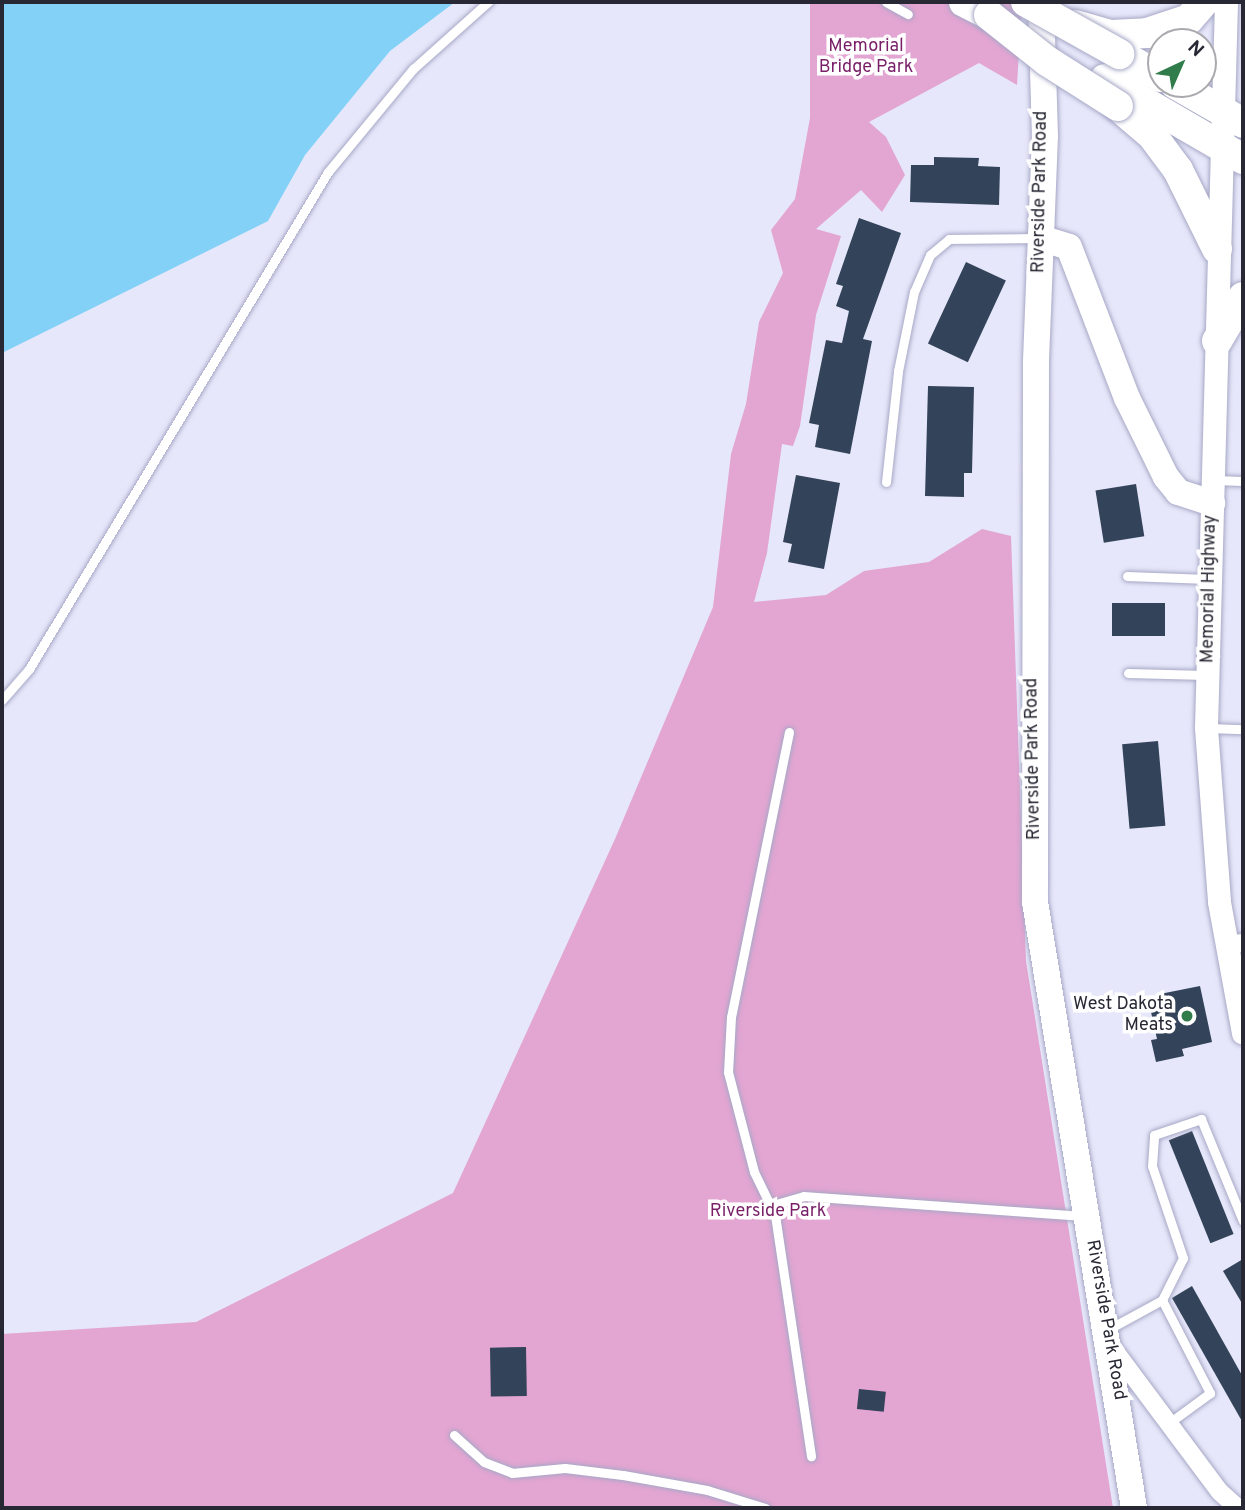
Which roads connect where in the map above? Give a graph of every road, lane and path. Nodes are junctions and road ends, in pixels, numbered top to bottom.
1 (488, 2) edge
2 (886, 2) edge
3 (1026, 2) edge
4 (1204, 2) edge
5 (1226, 2) edge
6 (976, 8) edge
7 (1051, 12) edge
8 (908, 14) dead end
9 (1112, 67) junction
10 (1147, 74) edge
11 (1191, 98) edge
12 (1233, 134) edge
13 (1040, 238) junction
14 (1217, 249) junction
15 (1243, 297) edge
16 (1217, 341) junction
17 (1243, 481) edge
18 (886, 482) dead end
19 (1213, 492) junction
20 (1127, 576) dead end
21 (1210, 579) junction
22 (1128, 673) dead end
23 (1208, 675) junction
24 (2, 700) edge
25 (1206, 728) junction
26 (1243, 729) edge
27 (789, 732) dead end
28 (1234, 944) edge
29 (1243, 1033) edge
30 (769, 1206) junction
31 (1087, 1216) junction
32 (1243, 1221) edge
33 (1161, 1300) junction
34 (1108, 1337) junction
35 (1169, 1423) junction
36 (454, 1436) dead end
37 (811, 1456) dead end
38 (765, 1508) edge
39 (1134, 1508) edge
40 (1238, 1508) edge

1 - 24 lane
2 - 8 lane
3 - 7 main road, bridge
4 - 7 main road, bridge
5 - 12 street, Memorial Highway
6 - 9 main road, bridge
6 - 14 main road, bridge
7 - 9 main road, bridge
7 - 13 main road, Riverside Park Road
9 - 10 main road
9 - 12 main road
11 - 12 main road
12 - 14 street, Memorial Highway
13 - 18 lane
13 - 19 main road
13 - 31 main road, Riverside Park Road
14 - 16 street, Memorial Highway
15 - 16 main road
16 - 19 street, Memorial Highway
17 - 19 lane
19 - 21 street, Memorial Highway
20 - 21 lane
21 - 23 street, Memorial Highway
22 - 23 lane
23 - 25 street, Memorial Highway
25 - 26 lane
25 - 28 street, Memorial Highway
27 - 30 lane
28 - 29 street, Memorial Highway
30 - 31 lane
30 - 37 lane
31 - 34 main road, Riverside Park Road
32 - 33 lane
33 - 34 lane
33 - 35 lane
34 - 35 street
34 - 39 main road, Riverside Park Road
35 - 40 street
36 - 38 lane

